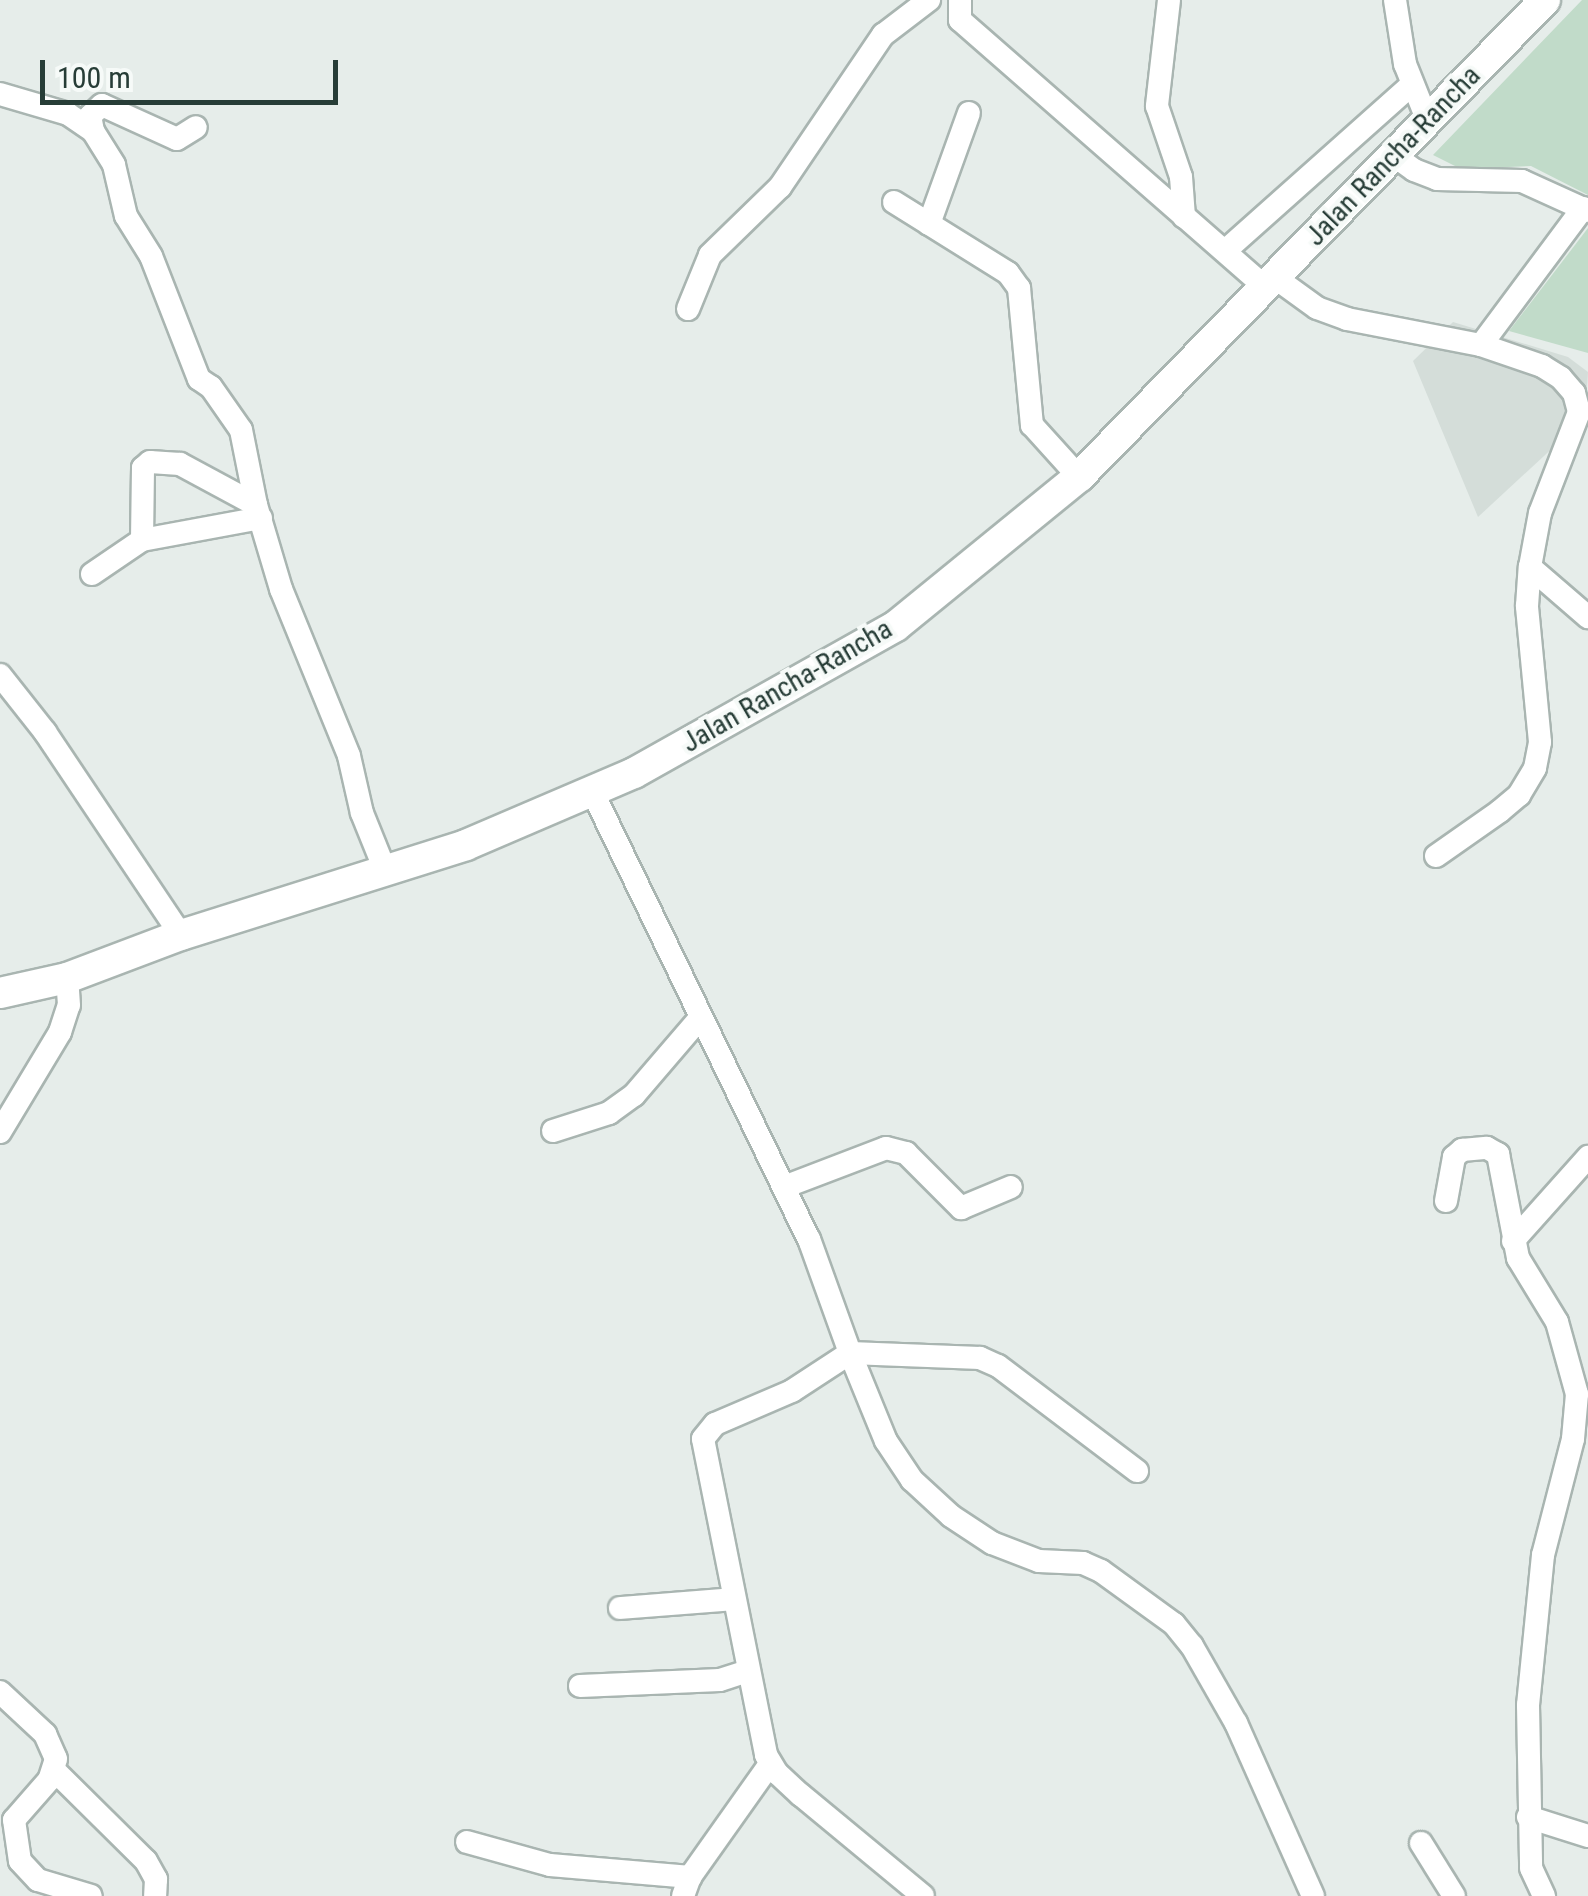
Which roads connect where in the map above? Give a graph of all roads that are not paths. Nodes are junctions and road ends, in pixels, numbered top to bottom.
1 (930, 0) edge
2 (1169, 0) edge
3 (1396, 0) edge
4 (1546, 0) edge
5 (960, 10) edge
6 (1411, 85) junction
7 (0, 94) edge
8 (969, 112) dead end
9 (1427, 119) junction
10 (196, 127) dead end
11 (93, 131) junction
12 (1392, 154) junction
13 (894, 202) dead end
14 (1585, 209) edge
15 (1184, 217) junction
16 (929, 224) junction
17 (1224, 252) junction
18 (1272, 284) junction
19 (688, 309) dead end
20 (1481, 345) junction
21 (1079, 476) junction
22 (258, 511) junction
23 (142, 540) junction
24 (1530, 567) junction
25 (92, 574) dead end
26 (1588, 617) edge
27 (0, 675) edge
28 (594, 793) junction
29 (1436, 856) dead end
30 (385, 870) junction
31 (182, 935) junction
32 (68, 978) junction
33 (0, 993) edge
34 (700, 1018) junction
35 (553, 1131) dead end
36 (0, 1132) edge
37 (1588, 1157) edge
38 (784, 1187) junction
39 (1011, 1187) dead end
40 (1446, 1201) dead end
41 (1514, 1241) junction
42 (850, 1353) junction
43 (1138, 1471) dead end
44 (734, 1599) junction
45 (620, 1608) dead end
46 (747, 1671) junction
47 (580, 1686) dead end
48 (0, 1692) edge
49 (770, 1764) junction
50 (54, 1770) junction
51 (0, 1797) edge
52 (29, 1799) junction
53 (1528, 1816) junction
54 (1588, 1836) edge
55 (467, 1842) dead end
56 (1421, 1843) dead end
57 (686, 1886) edge
58 (1532, 1892) edge
59 (92, 1896) edge
60 (155, 1896) edge
61 (923, 1896) edge
62 (1313, 1896) edge
63 (1454, 1896) edge

1 - 5 street
1 - 19 street
2 - 15 street
3 - 6 street
4 - 9 main road, Jalan Rancha-Rancha
5 - 15 street
6 - 9 street
6 - 17 street
7 - 11 street
8 - 16 street
9 - 12 main road, Jalan Rancha-Rancha
10 - 11 street
11 - 22 street
12 - 14 street
12 - 18 main road, Jalan Rancha-Rancha
13 - 16 street
14 - 20 street
15 - 17 street
16 - 21 street
17 - 18 street
18 - 20 street
18 - 21 main road, Jalan Rancha-Rancha
20 - 24 street
21 - 28 main road, Jalan Rancha-Rancha
22 - 23 street
22 - 23 street
22 - 30 street
23 - 25 street
24 - 26 street
24 - 29 street
27 - 31 street
28 - 30 main road, Jalan Rancha-Rancha
28 - 34 street
30 - 31 main road, Jalan Rancha-Rancha
31 - 32 main road, Jalan Rancha-Rancha
32 - 33 main road, Jalan Rancha-Rancha
32 - 36 street
34 - 35 street
34 - 38 street
37 - 41 street
38 - 39 street
38 - 42 street
40 - 41 street
41 - 53 street
42 - 43 street
42 - 44 street
42 - 62 street
44 - 45 street
44 - 46 street
46 - 47 street
46 - 49 street
48 - 50 street
49 - 57 street
49 - 61 street
50 - 52 street
50 - 60 street
51 - 52 street
52 - 59 street
53 - 54 street
53 - 58 street
55 - 57 street
56 - 63 street

